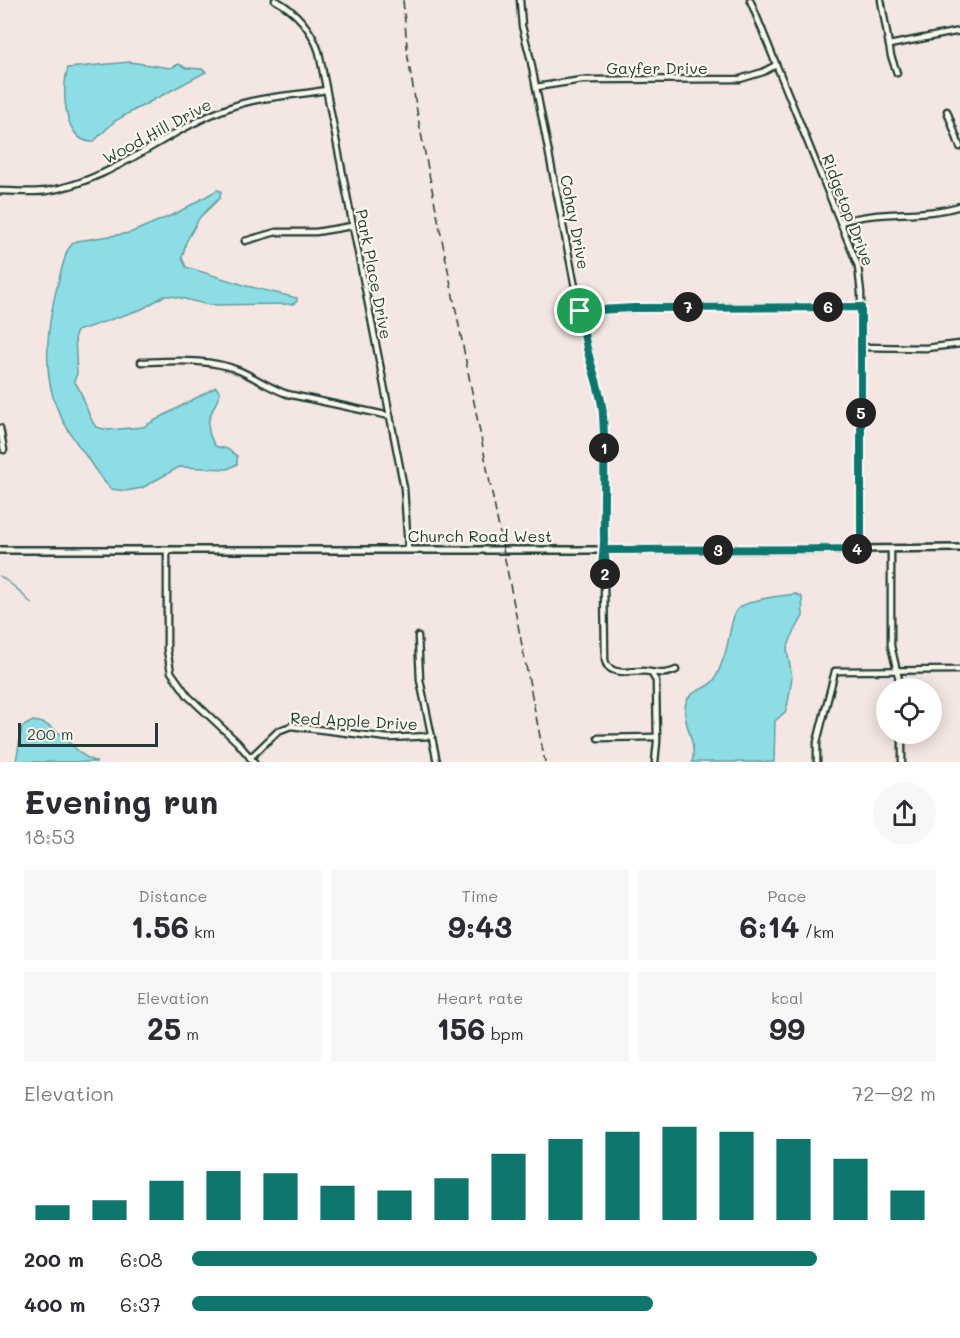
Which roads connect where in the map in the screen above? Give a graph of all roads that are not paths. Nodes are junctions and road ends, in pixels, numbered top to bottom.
1 (275, 0) edge
2 (520, 0) edge
3 (750, 0) edge
4 (881, 0) edge
5 (960, 31) edge
6 (890, 45) junction
7 (777, 65) junction
8 (897, 73) dead end
9 (536, 87) junction
10 (326, 90) junction
11 (946, 111) dead end
12 (960, 147) edge
13 (0, 191) edge
14 (960, 206) edge
15 (841, 222) junction
16 (352, 226) junction
17 (245, 241) dead end
18 (861, 307) junction
19 (580, 311) junction
20 (960, 344) edge
21 (860, 347) junction
22 (141, 362) dead end
23 (390, 416) junction
24 (0, 428) edge
25 (4, 450) dead end
26 (960, 548) edge
27 (408, 549) junction
28 (861, 549) junction
29 (891, 549) junction
30 (0, 550) edge
31 (167, 550) junction
32 (604, 553) junction
33 (418, 636) dead end
34 (676, 670) dead end
35 (897, 670) junction
36 (960, 670) edge
37 (652, 674) junction
38 (899, 678) edge
39 (432, 736) junction
40 (657, 737) junction
41 (598, 738) dead end
42 (902, 744) edge
43 (252, 760) edge
44 (437, 762) edge
45 (655, 762) edge
46 (817, 762) edge
47 (902, 762) edge

1 - 10 street, Park Place Drive
2 - 9 street, Cohay Drive
3 - 7 street, Ridgetop Drive
4 - 6 street
5 - 6 street
6 - 8 street
7 - 9 street, Gayfer Drive
7 - 15 street, Ridgetop Drive
9 - 19 street, Cohay Drive
10 - 13 street, Wood Hill Drive
10 - 16 street, Park Place Drive
11 - 12 street
14 - 15 street
15 - 18 street, Ridgetop Drive
16 - 17 street
16 - 23 street, Park Place Drive
18 - 19 street
18 - 21 street, Ridgetop Drive
19 - 32 street, Cohay Drive
20 - 21 street
21 - 28 street, Ridgetop Drive
22 - 23 street
23 - 27 street, Park Place Drive
24 - 25 street
26 - 29 street, Church Road West
27 - 31 street, Church Road West
27 - 32 street, Church Road West
28 - 29 street, Church Road West
28 - 32 street, Church Road West
29 - 35 street
30 - 31 street, Church Road West
31 - 43 street
32 - 37 street, Cohay Drive
33 - 39 street
34 - 37 street
35 - 36 street
35 - 38 street
35 - 46 street
37 - 40 street
39 - 43 street, Red Apple Drive
39 - 44 street
40 - 41 street
40 - 45 street
42 - 47 street

